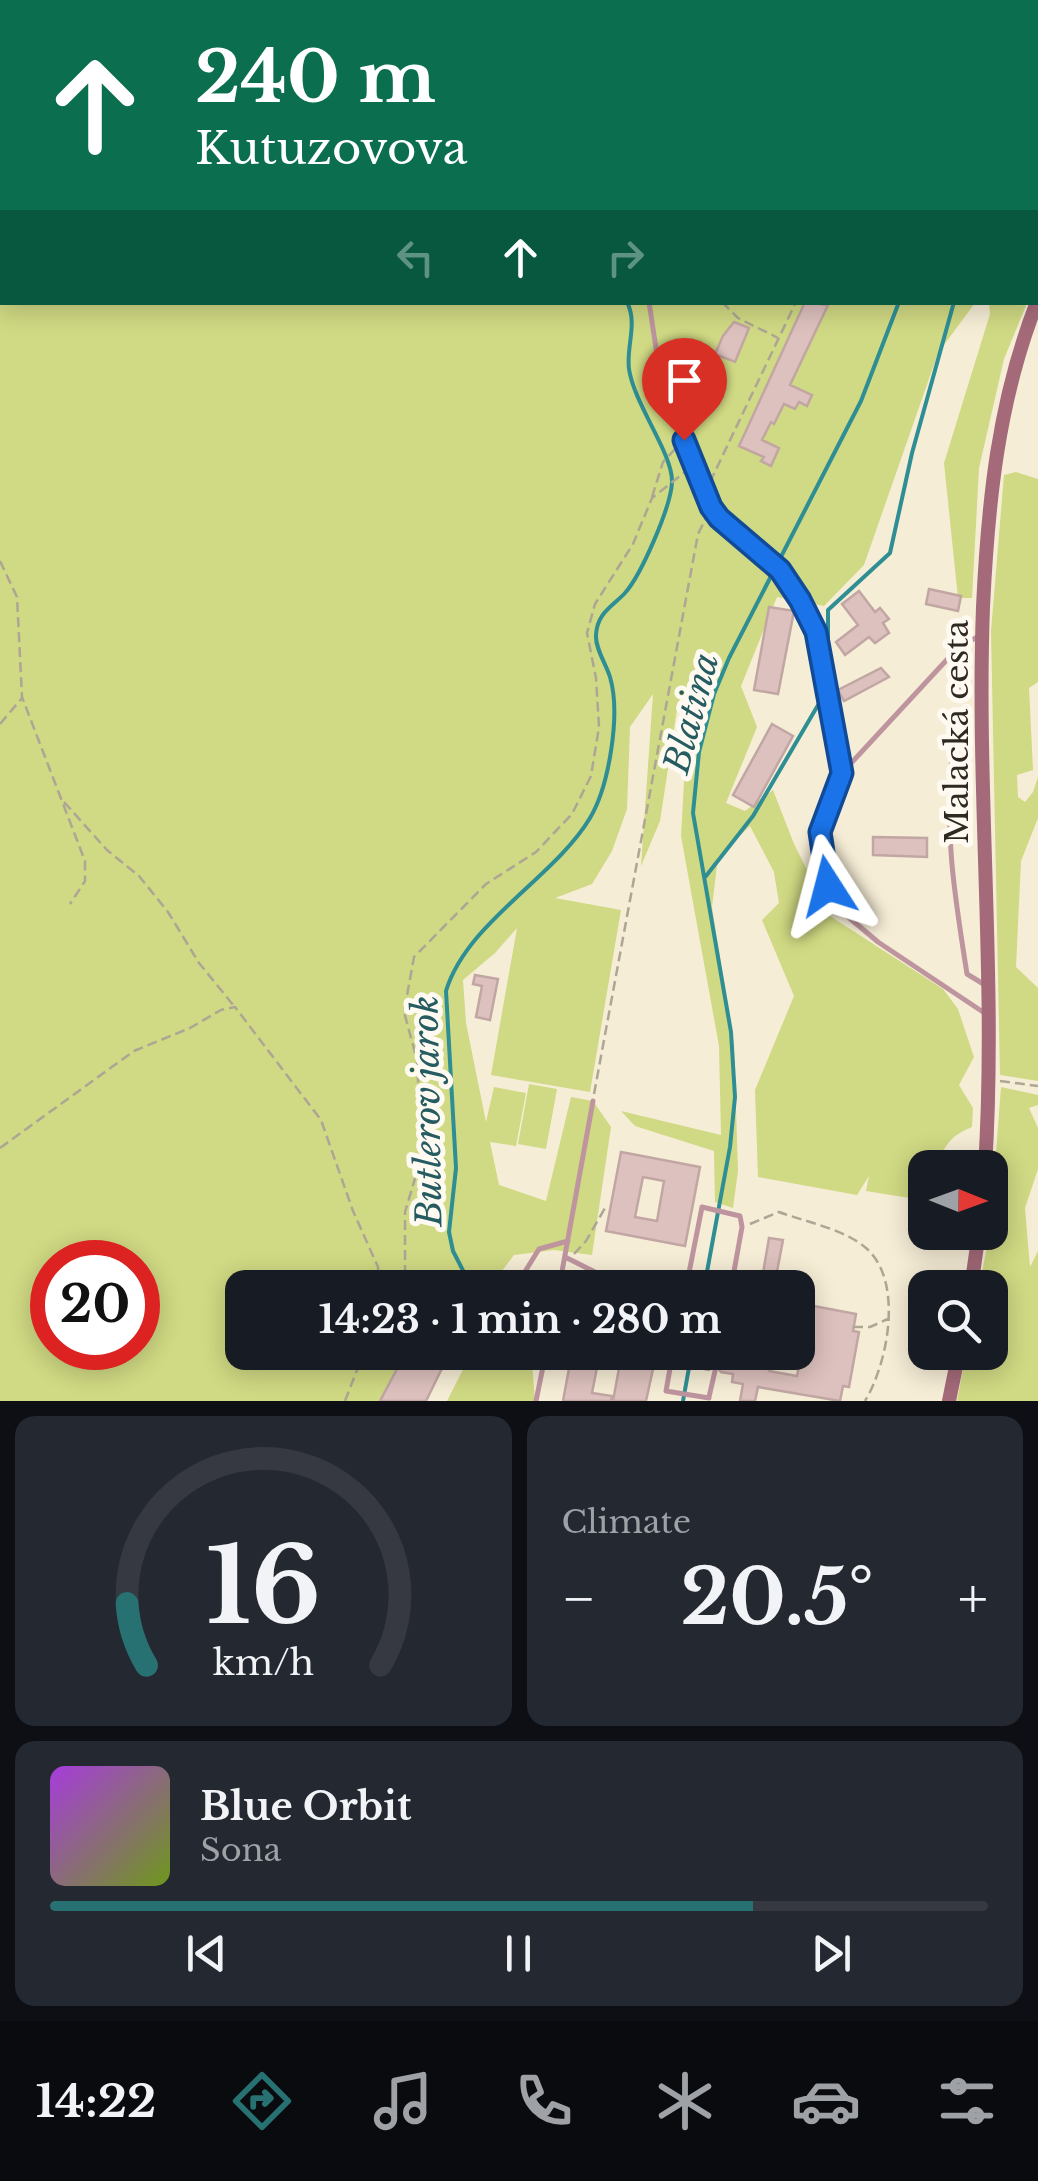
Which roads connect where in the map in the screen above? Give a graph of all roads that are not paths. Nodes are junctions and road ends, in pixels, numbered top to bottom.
1 (650, 305) edge
2 (1037, 305) edge
3 (982, 633) junction
4 (965, 645) junction
5 (960, 698) dead end
6 (953, 749) dead end
7 (842, 773) junction
8 (988, 986) junction
9 (988, 1016) junction
10 (593, 1101) road end
11 (986, 1150) edge
12 (568, 1242) junction
13 (567, 1258) junction
14 (526, 1270) edge
15 (563, 1270) edge
16 (592, 1270) edge
17 (690, 1270) edge
18 (734, 1270) edge
19 (542, 1370) edge
20 (670, 1370) edge
21 (956, 1370) edge
22 (714, 1371) dead end
23 (709, 1400) edge
24 (536, 1401) edge
25 (949, 1401) edge

1 - 7 lane
2 - 3 main road, Malacká cesta
3 - 4 lane
3 - 8 main road, Malacká cesta
4 - 5 lane
4 - 7 lane
6 - 8 lane
7 - 9 lane
8 - 9 main road, Malacká cesta
9 - 11 main road, Malacká cesta
10 - 12 lane
12 - 13 lane
12 - 14 lane
13 - 15 lane
13 - 16 lane
17 - 18 lane
19 - 24 lane
20 - 23 lane
21 - 25 main road
22 - 23 lane

